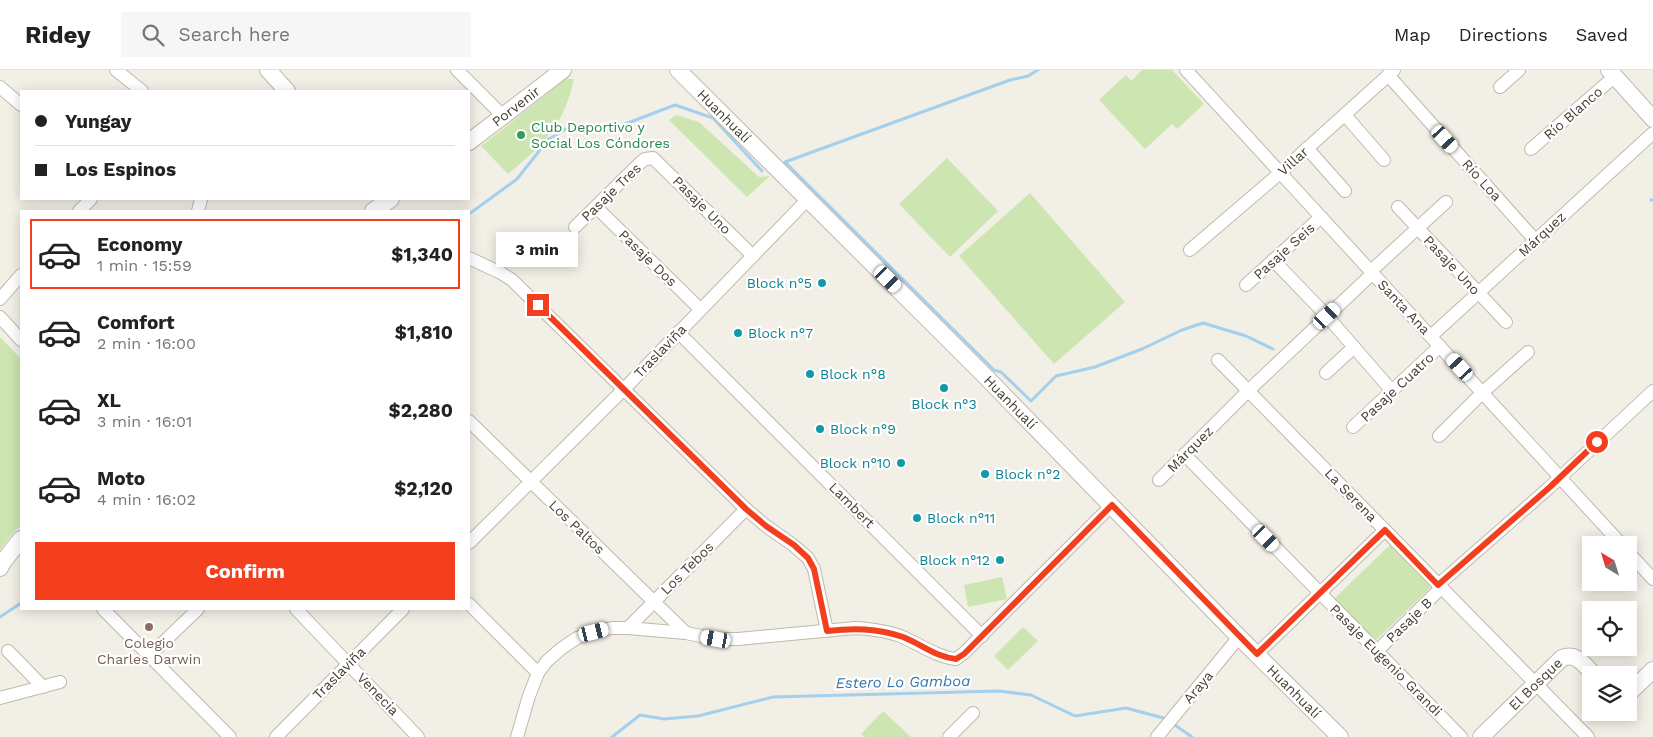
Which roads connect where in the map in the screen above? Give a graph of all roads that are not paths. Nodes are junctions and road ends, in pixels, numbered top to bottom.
1 (116, 70) edge
2 (456, 70) edge
3 (563, 70) edge
4 (678, 70) edge
5 (1186, 70) edge
6 (1519, 70) edge
7 (271, 71) edge
8 (1391, 72) edge
9 (1611, 73) edge
10 (1500, 86) dead end
11 (0, 87) edge
12 (141, 90) edge
13 (286, 90) edge
14 (20, 104) edge
15 (1344, 115) junction
16 (503, 116) junction
17 (1653, 120) edge
18 (1653, 133) edge
19 (470, 141) edge
20 (1307, 148) junction
21 (1531, 150) dead end
22 (649, 158) joint
23 (1384, 160) dead end
24 (1280, 172) junction
25 (1345, 190) dead end
26 (808, 199) junction
27 (90, 200) edge
28 (1446, 202) dead end
29 (596, 207) junction
30 (1398, 207) dead end
31 (80, 210) edge
32 (1321, 216) junction
33 (575, 228) dead end
34 (1417, 228) junction
35 (1535, 240) junction
36 (1190, 250) dead end
37 (753, 256) junction
38 (470, 258) edge
39 (1273, 260) junction
40 (1372, 272) junction
41 (20, 276) edge
42 (1246, 285) dead end
43 (1478, 293) junction
44 (0, 299) edge
45 (700, 309) junction
46 (1327, 316) junction
47 (0, 317) edge
48 (1506, 322) dead end
49 (678, 332) junction
50 (1431, 336) junction
51 (20, 339) edge
52 (1440, 346) junction
53 (1354, 347) junction
54 (1528, 352) dead end
55 (1218, 360) dead end
56 (1326, 373) dead end
57 (624, 388) junction
58 (1248, 391) junction
59 (1392, 391) junction
60 (1653, 391) edge
61 (1483, 392) junction
62 (470, 422) edge
63 (1353, 427) dead end
64 (1439, 436) dead end
65 (1185, 455) junction
66 (1560, 477) junction
67 (1159, 480) dead end
68 (531, 482) junction
69 (1112, 505) junction
70 (746, 509) junction
71 (1385, 530) junction
72 (1614, 536) edge
73 (20, 540) edge
74 (470, 542) edge
75 (1638, 563) edge
76 (0, 568) edge
77 (1653, 579) edge
78 (1439, 587) junction
79 (1320, 594) junction
80 (653, 602) junction
81 (470, 605) edge
82 (104, 610) edge
83 (197, 610) edge
84 (297, 610) edge
85 (402, 610) edge
86 (628, 628) junction
87 (827, 631) junction
88 (686, 633) junction
89 (982, 636) junction
90 (1240, 637) junction
91 (8, 651) dead end
92 (1377, 651) junction
93 (1257, 654) junction
94 (150, 656) junction
95 (348, 663) junction
96 (1586, 666) edge
97 (1653, 670) edge
98 (538, 673) junction
99 (60, 682) dead end
100 (1535, 684) junction
101 (1637, 685) edge
102 (42, 687) junction
103 (0, 698) edge
104 (972, 713) dead end
105 (1158, 736) edge
106 (230, 737) edge
107 (276, 737) edge
108 (418, 737) edge
109 (518, 737) edge
110 (949, 737) edge
111 (1340, 737) edge
112 (1462, 737) edge
113 (1481, 737) edge
114 (1588, 737) edge

1 - 12 street
2 - 16 street
3 - 16 street, Porvenir
4 - 26 street, Huanhualí
5 - 24 street, Santa Ana
6 - 10 street
7 - 13 street
8 - 15 street, Villar
8 - 35 street, Río Loa
9 - 17 street
9 - 21 street, Río Blanco
11 - 14 street
15 - 20 street, Villar
15 - 23 street
16 - 19 street, Porvenir
18 - 35 street, Márquez
20 - 24 street, Villar
20 - 25 street
22 - 29 street, Pasaje Tres
22 - 37 street, Pasaje Uno
24 - 32 street, Santa Ana
24 - 36 street, Villar
26 - 37 street, Traslaviña
26 - 69 street, Huanhualí
27 - 31 street
28 - 34 street
29 - 33 street, Pasaje Tres
29 - 45 street, Pasaje Dos
30 - 34 street, Pasaje Uno
32 - 39 street, Pasaje Seis
32 - 40 street, Santa Ana
34 - 40 street
34 - 43 street, Pasaje Uno
35 - 43 street, Márquez
37 - 45 street, Traslaviña
38 - 57 street
39 - 42 street, Pasaje Seis
39 - 46 street
40 - 46 street, Márquez
40 - 50 street, Santa Ana
41 - 44 street
43 - 48 street, Pasaje Uno
43 - 50 street, Márquez
45 - 49 street, Traslaviña
46 - 53 street
46 - 58 street, Márquez
47 - 51 street
49 - 57 street, Traslaviña
49 - 89 street, Lambert
50 - 52 street, Santa Ana
52 - 59 street, Pasaje Cuatro
52 - 61 street, Santa Ana
53 - 56 street
53 - 59 street
54 - 61 street
55 - 58 street, La Serena
57 - 68 street, Traslaviña
57 - 70 street
58 - 65 street, Márquez
58 - 71 street, La Serena
59 - 63 street, Pasaje Cuatro
60 - 66 street, Pasaje B
61 - 64 street
61 - 66 street, Santa Ana
62 - 68 street, Los Paltos
65 - 67 street, Márquez
65 - 79 street, Pasaje Eugenio Grandi
66 - 72 street, Santa Ana
66 - 78 street, Pasaje B
68 - 74 street, Traslaviña
68 - 80 street, Los Paltos
69 - 89 street
69 - 90 street, Huanhualí
70 - 80 street, Los Tebos
70 - 87 street
71 - 78 street, La Serena
71 - 79 street
73 - 76 street
75 - 77 street
78 - 92 street, Pasaje B
78 - 100 street, La Serena
79 - 92 street, Pasaje Eugenio Grandi
79 - 93 street
80 - 86 street, Los Tebos
80 - 88 street, Los Paltos
81 - 98 street
82 - 94 street
83 - 94 street
84 - 95 street, Venecia
85 - 95 street, Traslaviña
86 - 88 street
86 - 98 street
87 - 88 street
87 - 89 street
90 - 93 street, Huanhualí
90 - 105 street, Araya
91 - 102 street
92 - 112 street, Pasaje Eugenio Grandi
93 - 111 street, Huanhualí
94 - 106 street
95 - 107 street, Traslaviña
95 - 108 street, Venecia
96 - 100 street, El Bosque
97 - 101 street
98 - 109 street
99 - 102 street
100 - 113 street, El Bosque
100 - 114 street, La Serena
102 - 103 street
104 - 110 street

